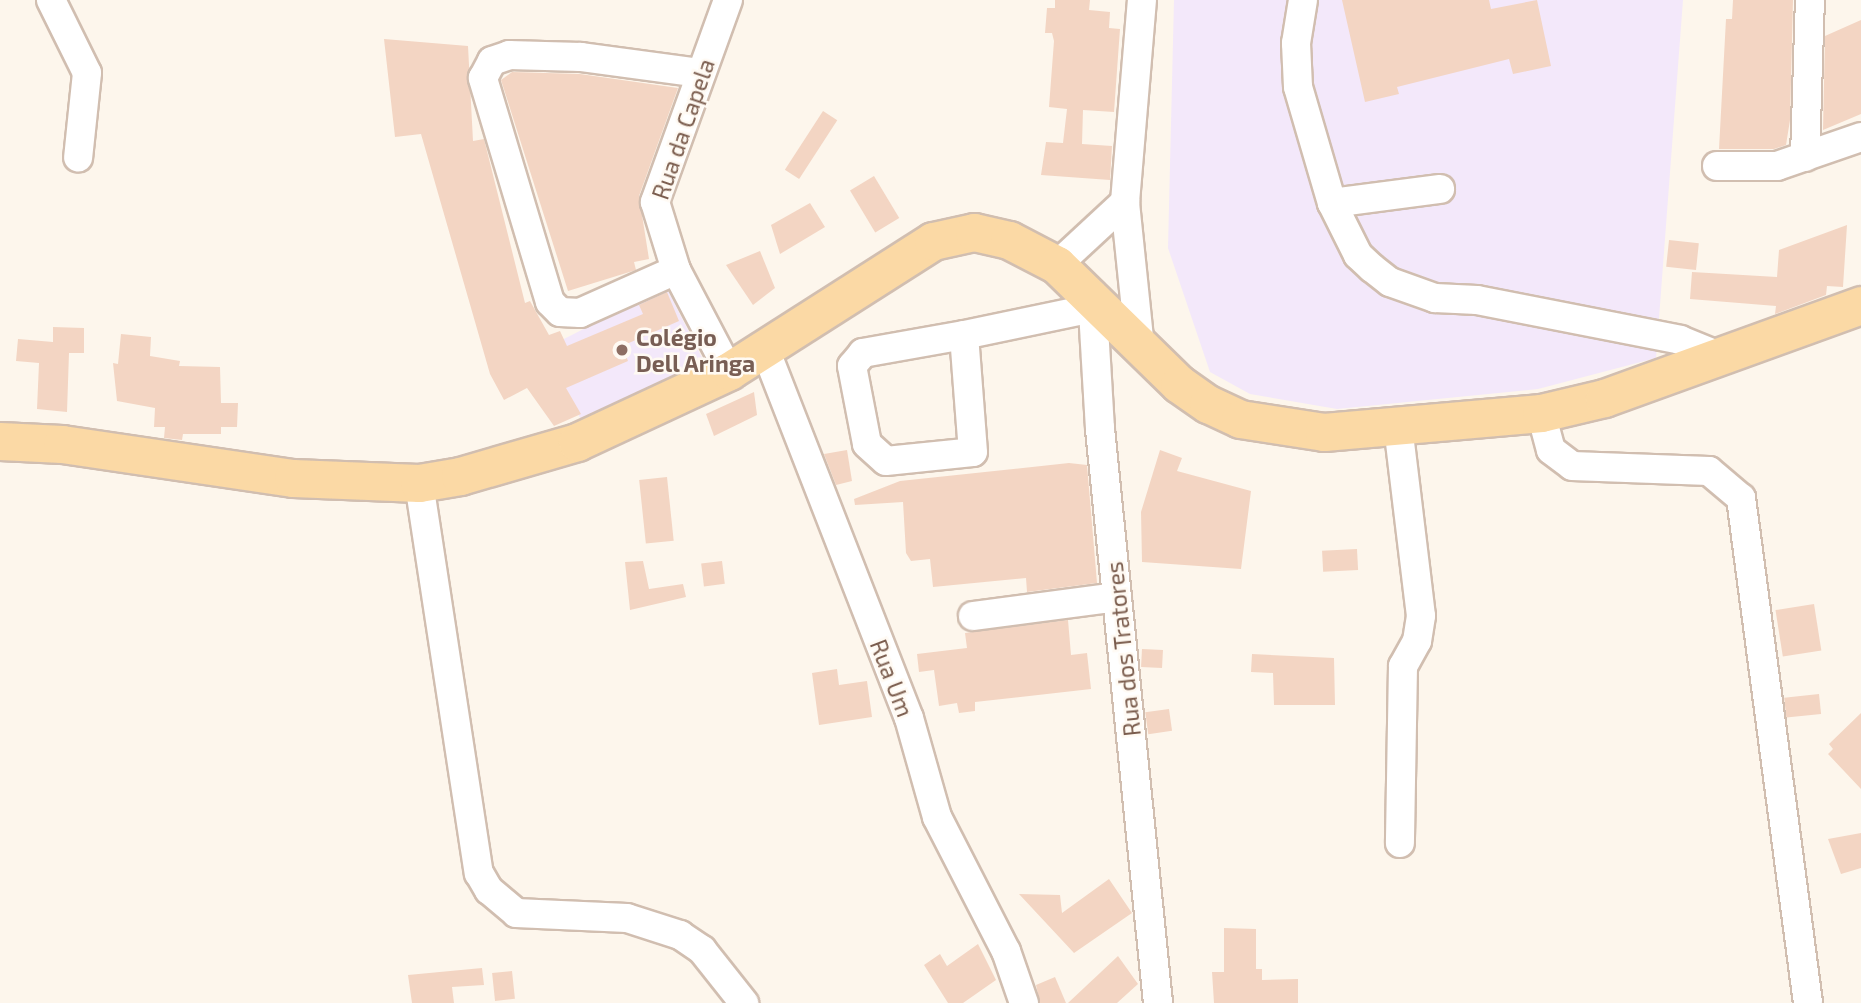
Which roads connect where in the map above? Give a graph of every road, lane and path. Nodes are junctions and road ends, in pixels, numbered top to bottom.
1 (51, 0) edge
2 (728, 0) edge
3 (1142, 0) edge
4 (1303, 0) edge
5 (1810, 0) edge
6 (700, 73) junction
7 (1861, 137) edge
8 (1805, 157) junction
9 (78, 158) dead end
10 (1717, 166) dead end
11 (1440, 188) dead end
12 (1125, 202) junction
13 (1332, 203) junction
14 (1057, 265) junction
15 (676, 270) junction
16 (1092, 301) junction
17 (1861, 305) edge
18 (964, 335) junction
19 (1140, 348) junction
20 (765, 349) junction
21 (1722, 357) junction
22 (729, 371) junction
23 (1541, 413) junction
24 (1398, 426) junction
25 (0, 441) edge
26 (419, 483) junction
27 (1117, 597) junction
28 (973, 616) dead end
29 (1400, 843) dead end
30 (744, 1003) edge
31 (1024, 1003) edge
32 (1158, 1003) edge
33 (1808, 1003) edge

1 - 9 street
2 - 6 street, Rua da Capela
3 - 12 street
4 - 13 street
5 - 8 street
6 - 15 street, Rua da Capela
6 - 15 street
7 - 8 street
8 - 10 street
11 - 13 street
12 - 14 street
12 - 19 street
13 - 21 street
14 - 16 main road
14 - 20 main road
15 - 22 street, Rua da Capela
16 - 18 street
16 - 19 main road
16 - 27 street, Rua dos Tratores
17 - 21 main road
18 - 18 street
19 - 24 main road
20 - 22 main road
20 - 31 street, Rua Um
21 - 23 main road
22 - 26 main road
23 - 24 main road
23 - 33 street
24 - 29 street
25 - 26 main road
26 - 30 street
27 - 28 street
27 - 32 street, Rua dos Tratores

